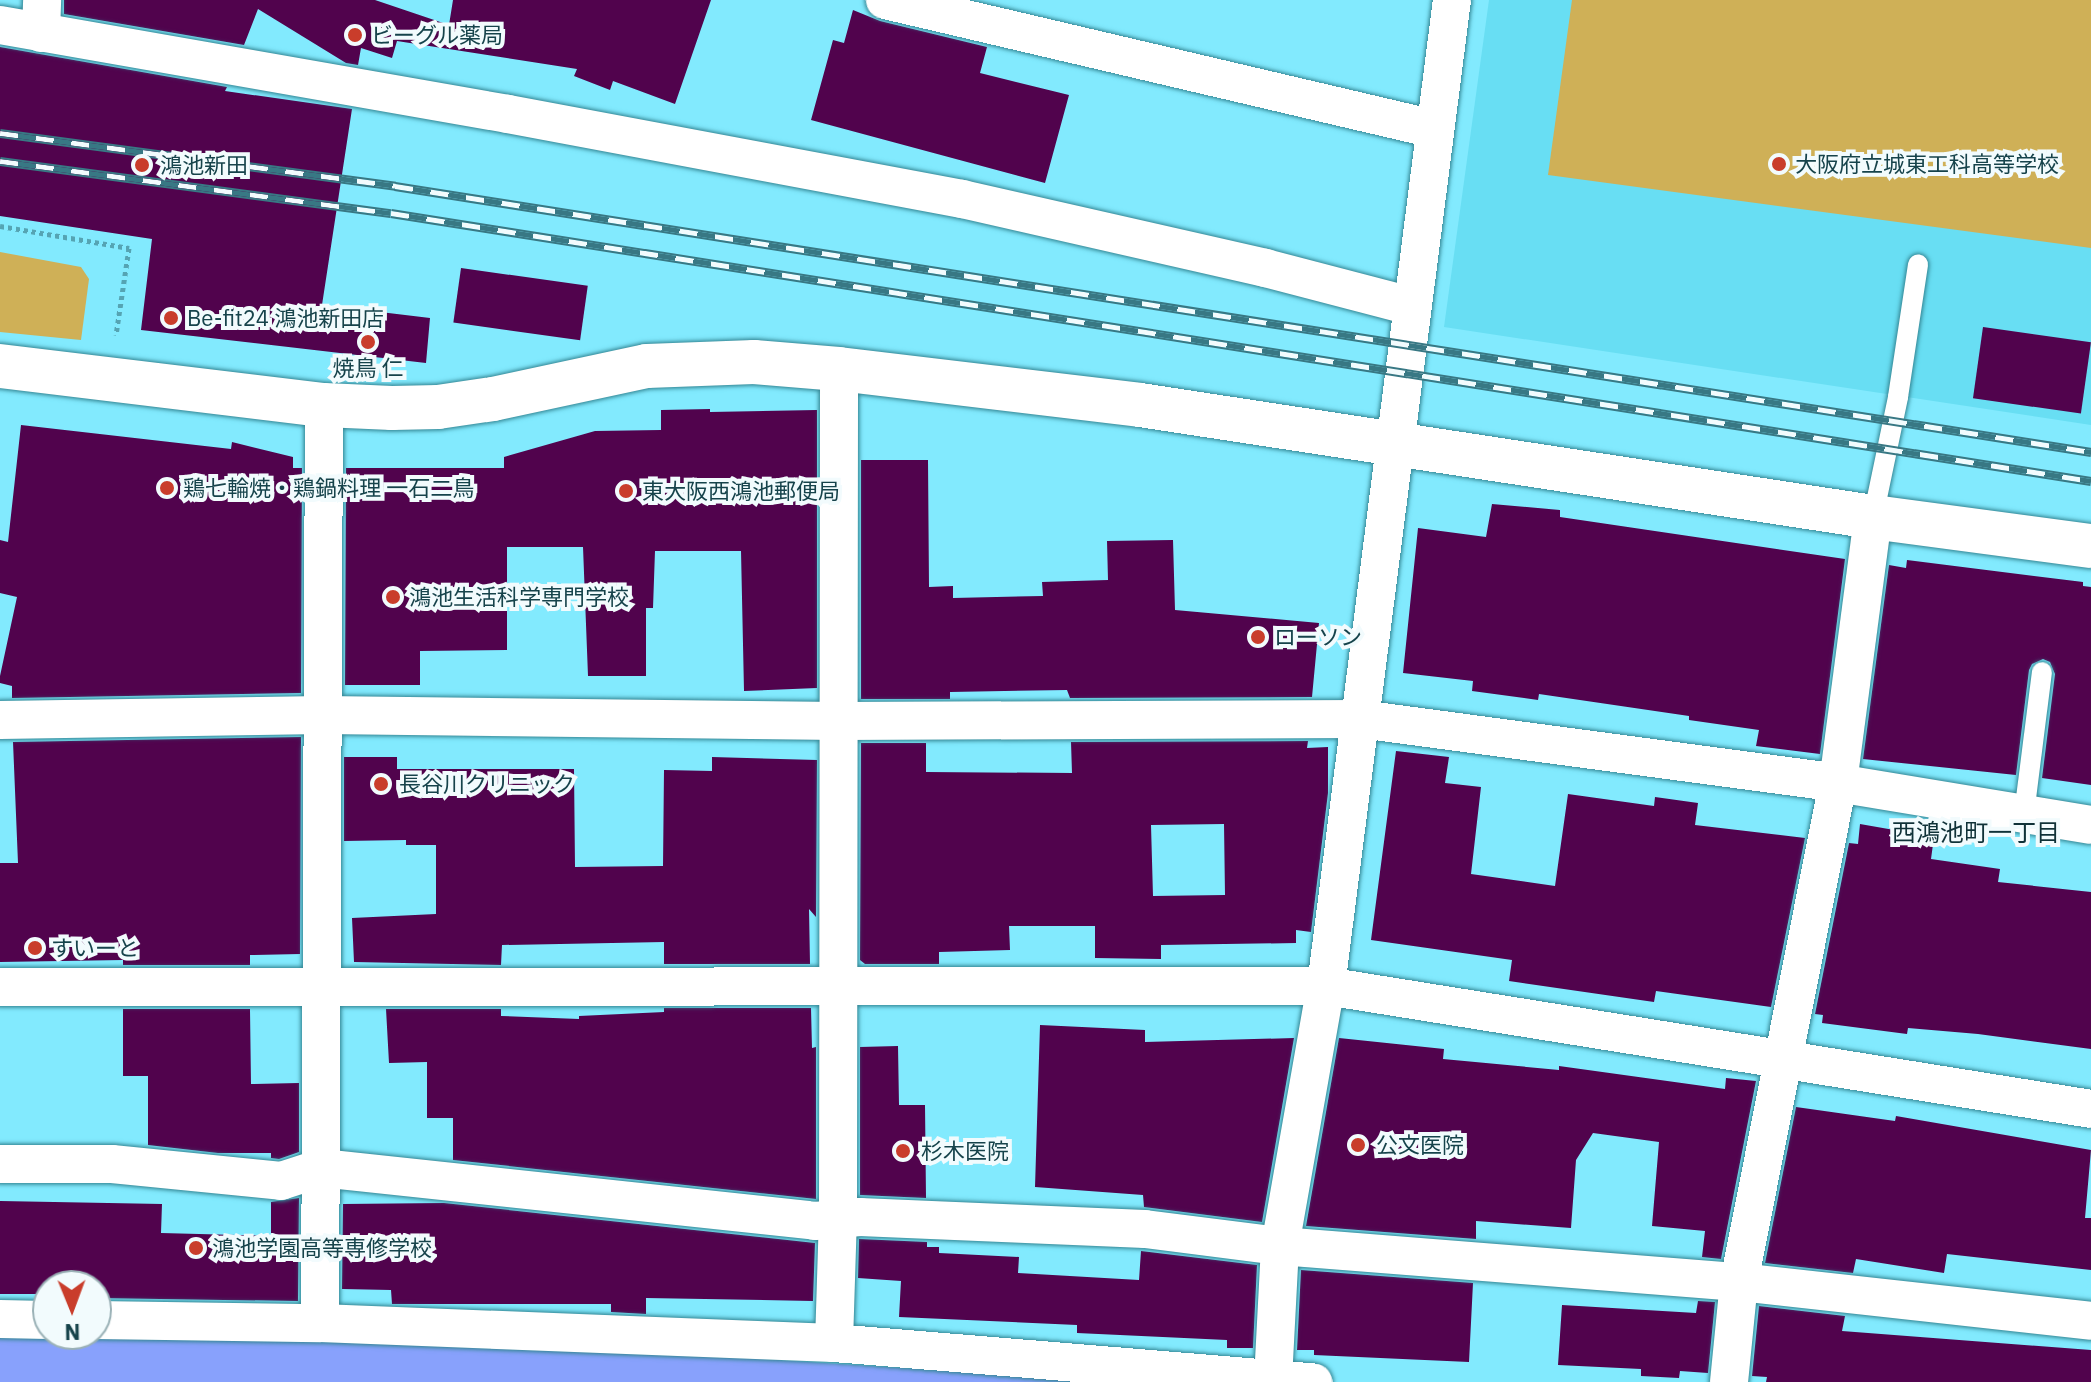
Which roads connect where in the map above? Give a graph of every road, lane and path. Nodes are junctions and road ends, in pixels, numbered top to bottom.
1 (885, 0) edge
2 (1452, 0) edge
3 (42, 17) edge
4 (0, 25) edge
5 (1434, 129) junction
6 (0, 226) edge
7 (1918, 265) dead end
8 (1411, 306) junction
9 (114, 351) dead end
10 (0, 366) edge
11 (839, 369) junction
12 (324, 405) junction
13 (1395, 444) junction
14 (1873, 517) junction
15 (2091, 546) edge
16 (2042, 672) dead end
17 (323, 715) junction
18 (1360, 719) junction
19 (0, 720) edge
20 (839, 721) junction
21 (1838, 783) junction
22 (2024, 814) junction
23 (2091, 825) edge
24 (1326, 986) junction
25 (0, 987) edge
26 (319, 987) junction
27 (839, 988) junction
28 (1786, 1057) junction
29 (2091, 1109) edge
30 (0, 1164) edge
31 (321, 1168) junction
32 (838, 1219) junction
33 (1280, 1246) junction
34 (1739, 1282) junction
35 (0, 1319) edge
36 (32, 1320) edge
37 (112, 1320) edge
38 (2091, 1321) edge
39 (320, 1323) junction
40 (834, 1343) junction
41 (1273, 1380) junction
42 (1313, 1382) edge
43 (1729, 1382) edge

1 - 5 street
2 - 5 street
3 - 4 street
3 - 8 street
5 - 8 street
6 - 9 path
7 - 14 lane
8 - 13 street
10 - 12 street
11 - 12 street
11 - 13 street
11 - 20 street
12 - 17 street
13 - 14 street
13 - 18 street
14 - 15 street
14 - 21 street
16 - 22 lane
17 - 19 street
17 - 20 street
17 - 26 street
18 - 20 street
18 - 21 street
18 - 24 street
20 - 27 street
21 - 22 street
21 - 28 street
22 - 23 street
24 - 27 street
24 - 28 street
24 - 33 street
25 - 26 street
26 - 27 street
26 - 31 street
27 - 32 street
28 - 29 street
28 - 34 street
30 - 31 street
31 - 32 street
31 - 39 street
32 - 33 street
32 - 40 street
33 - 34 street
33 - 41 street
34 - 38 street
34 - 43 street
35 - 36 street
37 - 39 street
39 - 40 street
40 - 41 street
41 - 42 street

